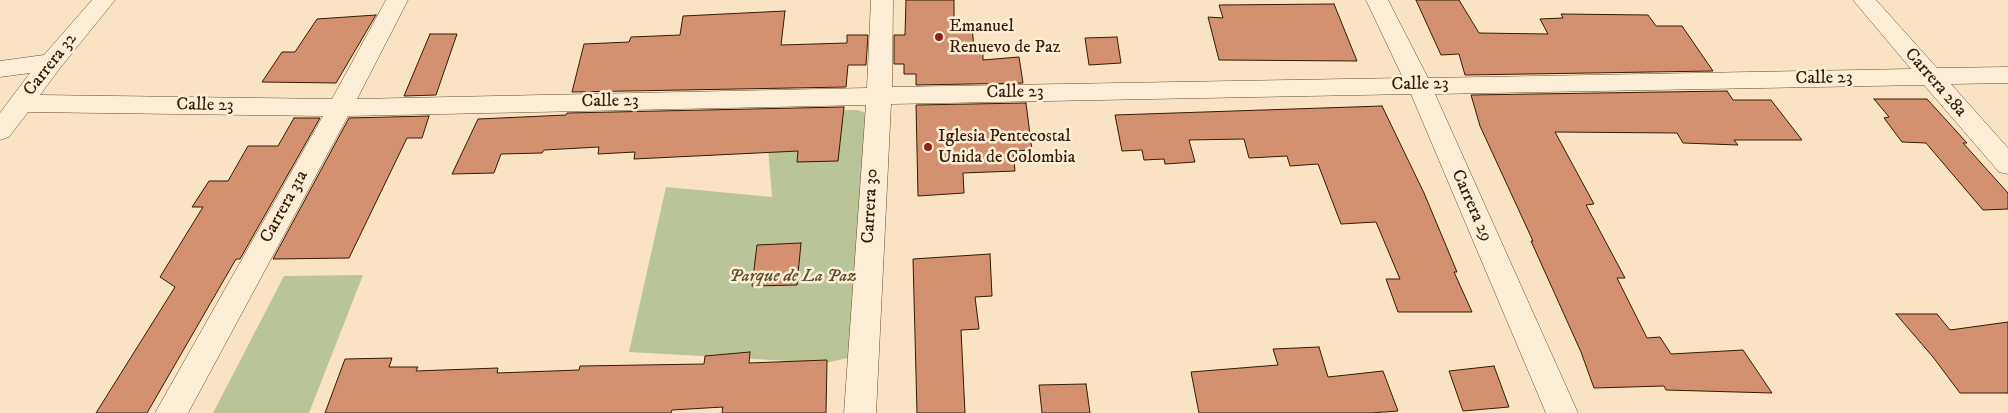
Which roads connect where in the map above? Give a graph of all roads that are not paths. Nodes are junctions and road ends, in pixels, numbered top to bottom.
1 (104, 0) edge
2 (397, 0) edge
3 (882, 0) edge
4 (1377, 0) edge
5 (1864, 0) edge
6 (51, 62) junction
7 (0, 69) edge
8 (2008, 75) edge
9 (1930, 77) junction
10 (1419, 85) junction
11 (879, 96) junction
12 (21, 103) junction
13 (340, 108) junction
14 (0, 131) edge
15 (2008, 165) edge
16 (171, 413) edge
17 (860, 413) edge
18 (1562, 413) edge

1 - 6 street, Carrera 32
2 - 13 street, Carrera 31a
3 - 11 street, Carrera 30
4 - 10 street, Carrera 29
5 - 9 street, Carrera 28a
6 - 7 street
6 - 12 street, Carrera 32
8 - 9 street, Calle 23
9 - 10 street, Calle 23
9 - 15 street, Carrera 28a
10 - 11 street, Calle 23
10 - 18 street, Carrera 29
11 - 13 street, Calle 23
11 - 17 street, Carrera 30
12 - 13 street, Calle 23
12 - 14 street, Carrera 32
13 - 16 street, Carrera 31a

